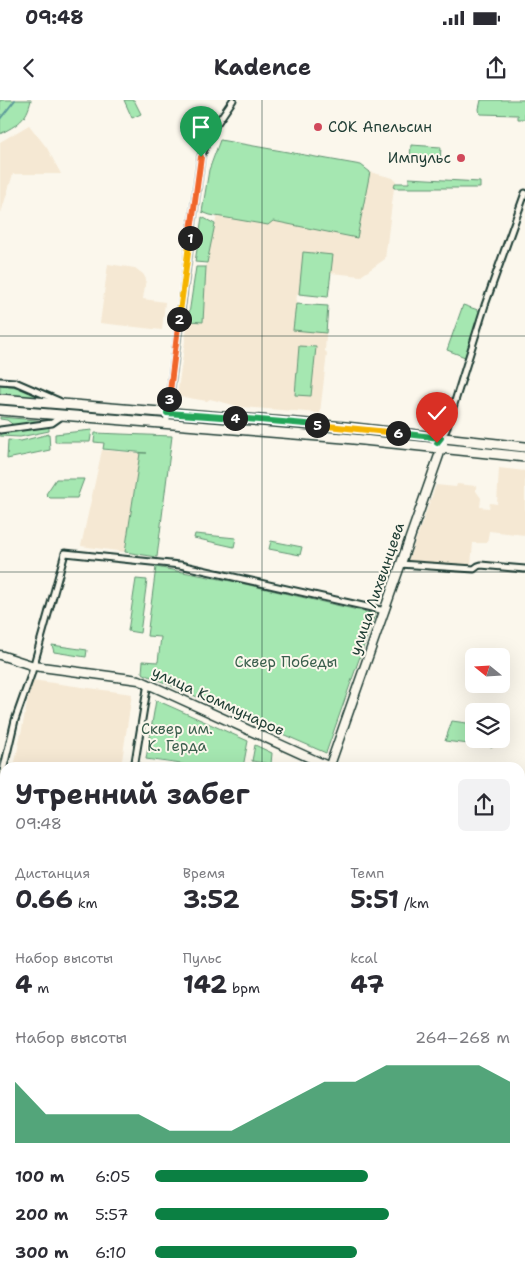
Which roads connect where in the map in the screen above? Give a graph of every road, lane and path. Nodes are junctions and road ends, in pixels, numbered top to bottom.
1 (233, 100) edge
2 (525, 193) edge
3 (0, 381) edge
4 (0, 400) edge
5 (66, 405) junction
6 (91, 407) junction
7 (0, 410) edge
8 (167, 413) junction
9 (63, 415) junction
10 (90, 417) junction
11 (226, 417) junction
12 (166, 424) junction
13 (345, 427) junction
14 (225, 428) junction
15 (0, 430) edge
16 (344, 438) junction
17 (445, 438) junction
18 (494, 443) junction
19 (429, 446) junction
20 (525, 447) edge
21 (441, 448) junction
22 (492, 453) junction
23 (525, 457) edge
24 (400, 564) junction
25 (525, 569) edge
26 (385, 611) junction
27 (0, 655) edge
28 (34, 666) junction
29 (148, 683) junction
30 (5, 762) edge
31 (135, 762) edge
32 (320, 762) edge
33 (333, 762) edge

1 - 8 street
2 - 17 street
3 - 5 street
4 - 5 main road
5 - 6 main road
6 - 8 main road
6 - 10 main road
7 - 9 main road
8 - 11 main road
8 - 12 street
9 - 10 main road
9 - 15 street
10 - 12 main road
11 - 13 main road
11 - 14 main road
12 - 14 main road
13 - 16 main road
13 - 17 main road
14 - 16 main road
16 - 19 main road
17 - 18 main road
17 - 19 street
17 - 21 street, улица Лихвинцева
18 - 20 main road
18 - 22 main road
19 - 21 main road
21 - 22 main road
21 - 24 street, улица Лихвинцева
22 - 23 main road
24 - 25 street
24 - 26 street, улица Лихвинцева
26 - 28 street
26 - 33 street, улица Лихвинцева
27 - 28 street, улица Коммунаров
28 - 29 street, улица Коммунаров
28 - 30 street
29 - 31 street
29 - 32 street, улица Коммунаров

